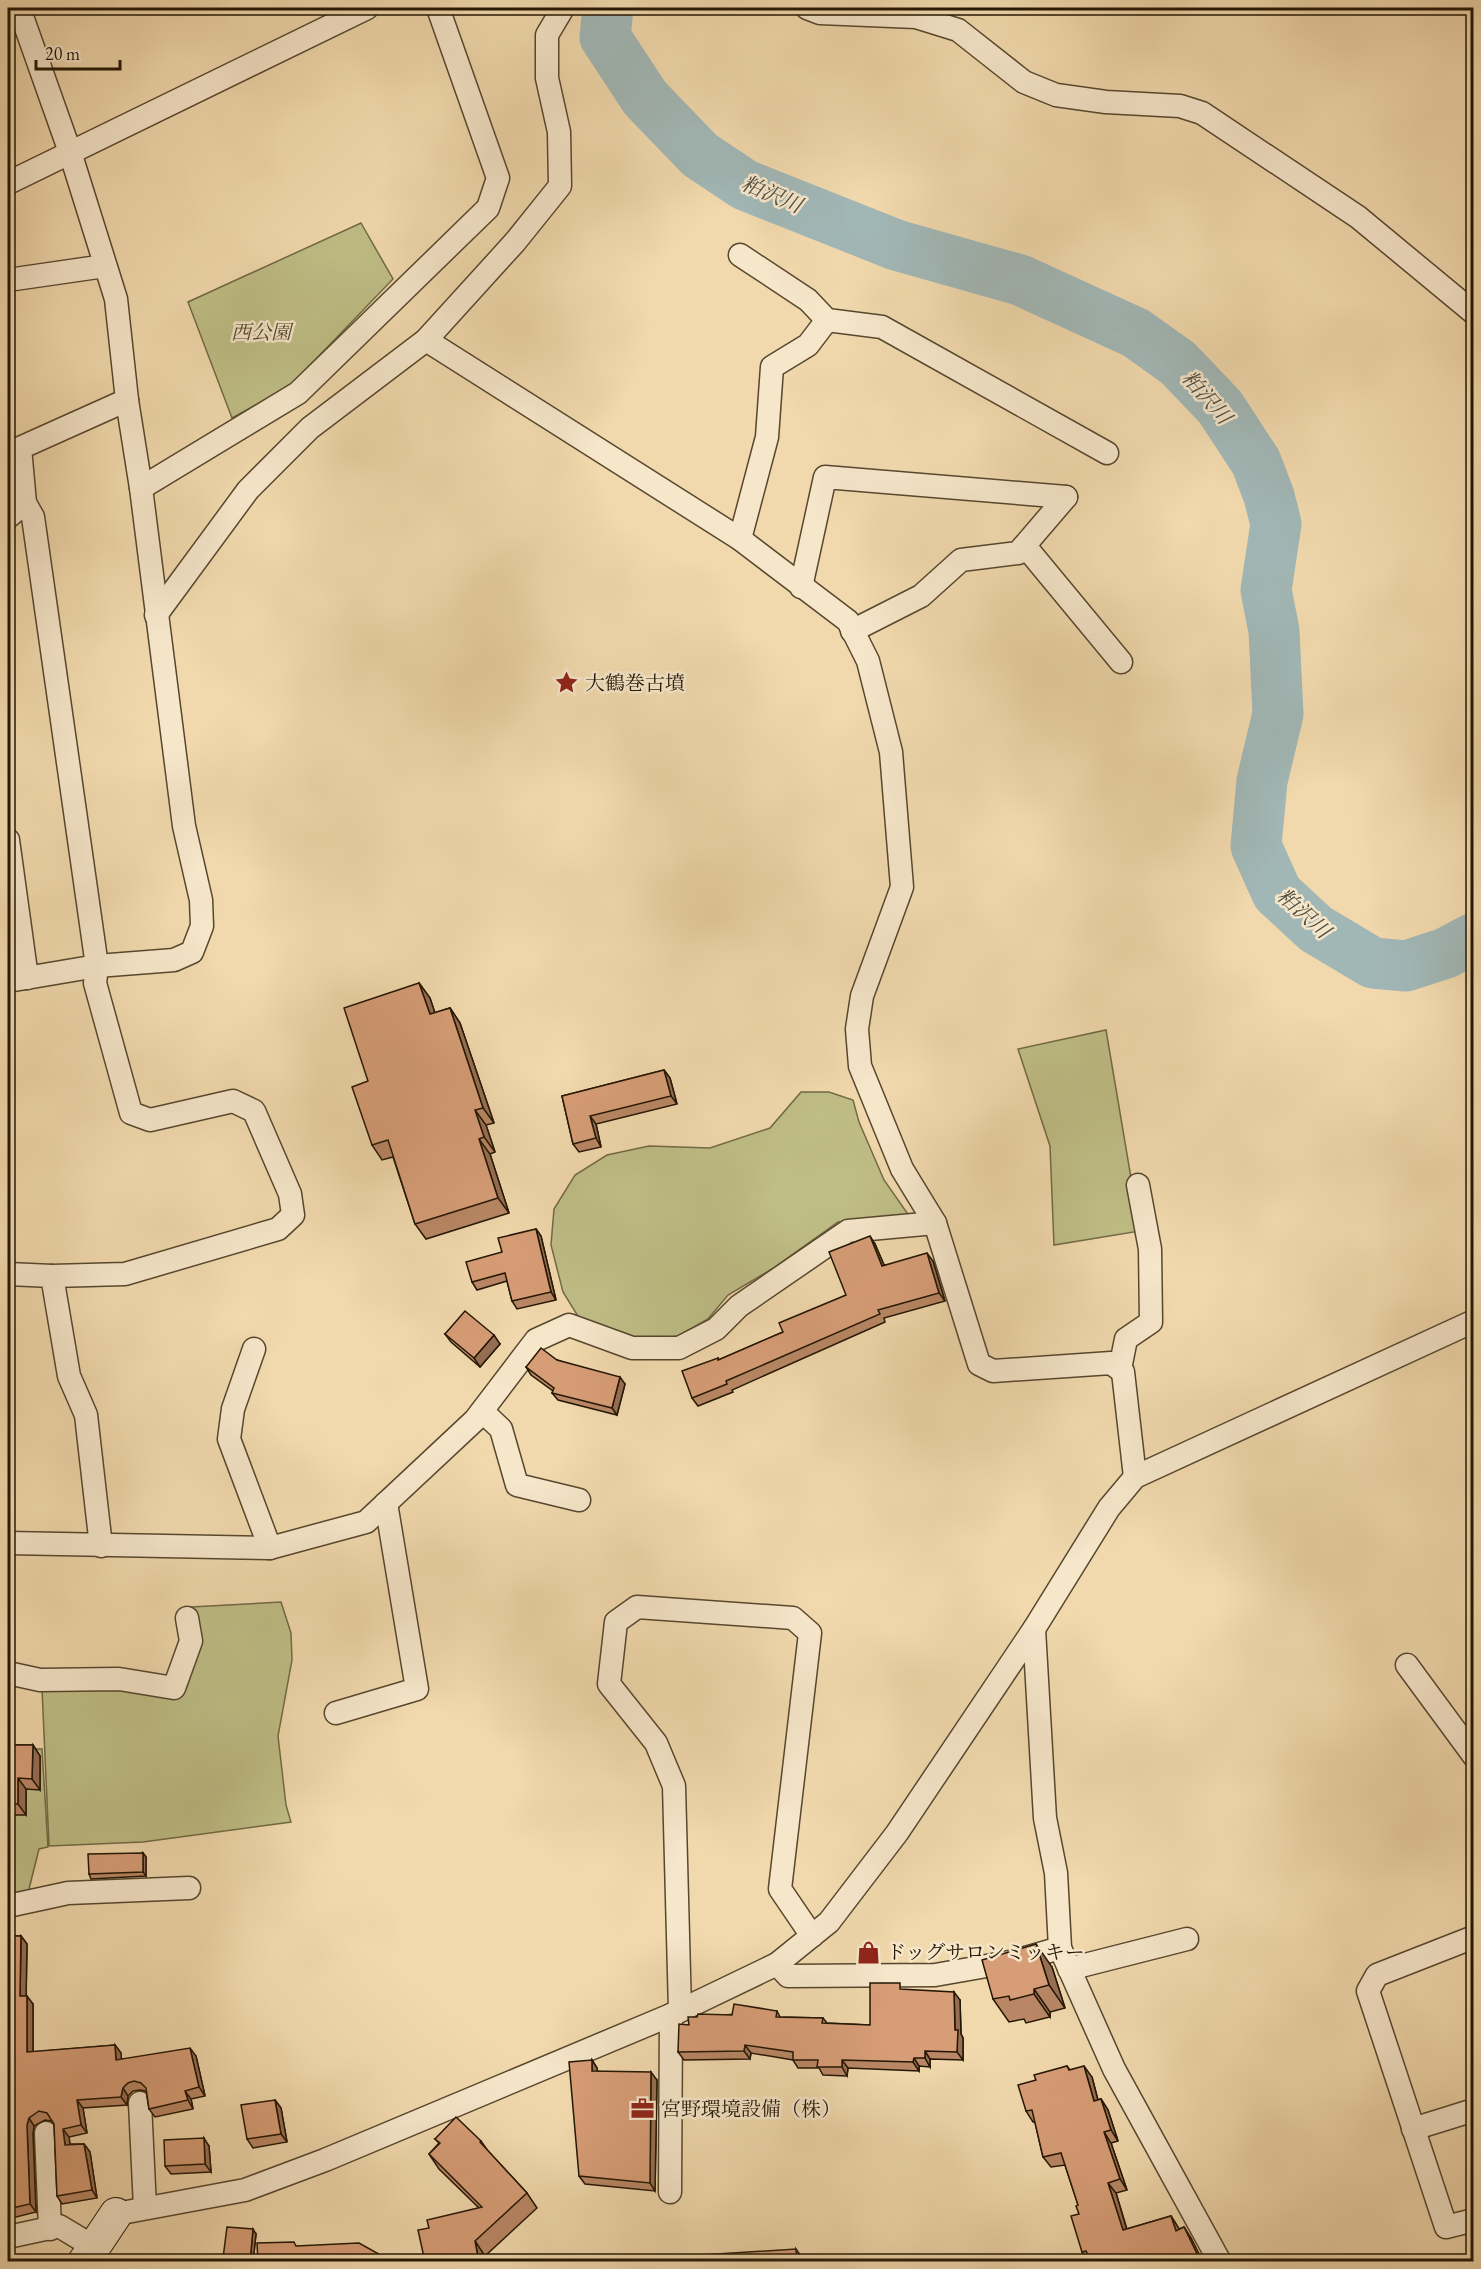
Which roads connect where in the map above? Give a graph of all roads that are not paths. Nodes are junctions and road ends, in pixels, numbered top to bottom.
1 (12, 8) edge
2 (19, 8) edge
3 (367, 8) edge
4 (438, 8) edge
5 (563, 8) edge
6 (807, 8) edge
7 (8, 10) edge
8 (70, 152) junction
9 (8, 183) edge
10 (740, 255) dead end
11 (105, 266) junction
12 (8, 279) edge
13 (1473, 313) edge
14 (827, 320) junction
15 (426, 340) junction
16 (127, 400) junction
17 (1107, 453) dead end
18 (141, 488) junction
19 (16, 510) edge
20 (740, 539) junction
21 (1025, 546) junction
22 (801, 587) junction
23 (156, 615) junction
24 (852, 631) junction
25 (1121, 662) dead end
26 (8, 840) edge
27 (97, 966) junction
28 (17, 980) edge
29 (1138, 1185) dead end
30 (935, 1223) junction
31 (8, 1274) edge
32 (52, 1276) junction
33 (1473, 1321) edge
34 (254, 1349) dead end
35 (1120, 1369) junction
36 (482, 1410) junction
37 (1135, 1477) junction
38 (579, 1500) dead end
39 (386, 1503) junction
40 (8, 1543) edge
41 (101, 1546) junction
42 (270, 1548) junction
43 (187, 1618) dead end
44 (1034, 1629) junction
45 (1407, 1665) dead end
46 (8, 1673) edge
47 (336, 1713) dead end
48 (1473, 1756) edge
49 (189, 1888) dead end
50 (8, 1906) edge
51 (812, 1936) junction
52 (1473, 1936) edge
53 (1187, 1939) dead end
54 (1060, 1948) junction
55 (777, 1964) junction
56 (1070, 1969) junction
57 (675, 2013) junction
58 (140, 2103) dead end
59 (1473, 2110) edge
60 (1413, 2129) junction
61 (46, 2133) dead end
62 (670, 2192) dead end
63 (130, 2211) junction
64 (1473, 2220) edge
65 (50, 2229) junction
66 (8, 2237) edge
67 (89, 2254) edge
68 (1220, 2262) edge

1 - 7 street
2 - 8 street
3 - 8 street
4 - 18 street
5 - 15 street
6 - 13 street
8 - 9 street
8 - 11 street
10 - 14 street
11 - 12 street
11 - 16 street
14 - 17 street
14 - 20 street
15 - 20 street
15 - 23 street
16 - 18 street
16 - 19 street
18 - 23 street
19 - 27 street
20 - 22 street
21 - 22 street
21 - 24 street
21 - 25 street
22 - 24 street
23 - 27 street
24 - 30 street
26 - 28 street
27 - 28 street
27 - 32 street
29 - 35 street
30 - 35 street
30 - 36 street
31 - 32 street
32 - 41 street
33 - 37 street
34 - 42 street
35 - 37 street
36 - 38 street
36 - 39 street
37 - 44 street
39 - 42 street
39 - 47 street
40 - 41 street
41 - 42 street
43 - 46 street
44 - 51 street
44 - 54 street
45 - 48 street
49 - 50 street
51 - 55 street
51 - 57 street
52 - 60 street
53 - 56 street
54 - 55 street
54 - 56 street
55 - 57 street
56 - 68 street
57 - 62 street
57 - 63 street
58 - 63 street
59 - 60 street
60 - 64 street
61 - 65 street
63 - 67 street
65 - 66 street
65 - 67 street

